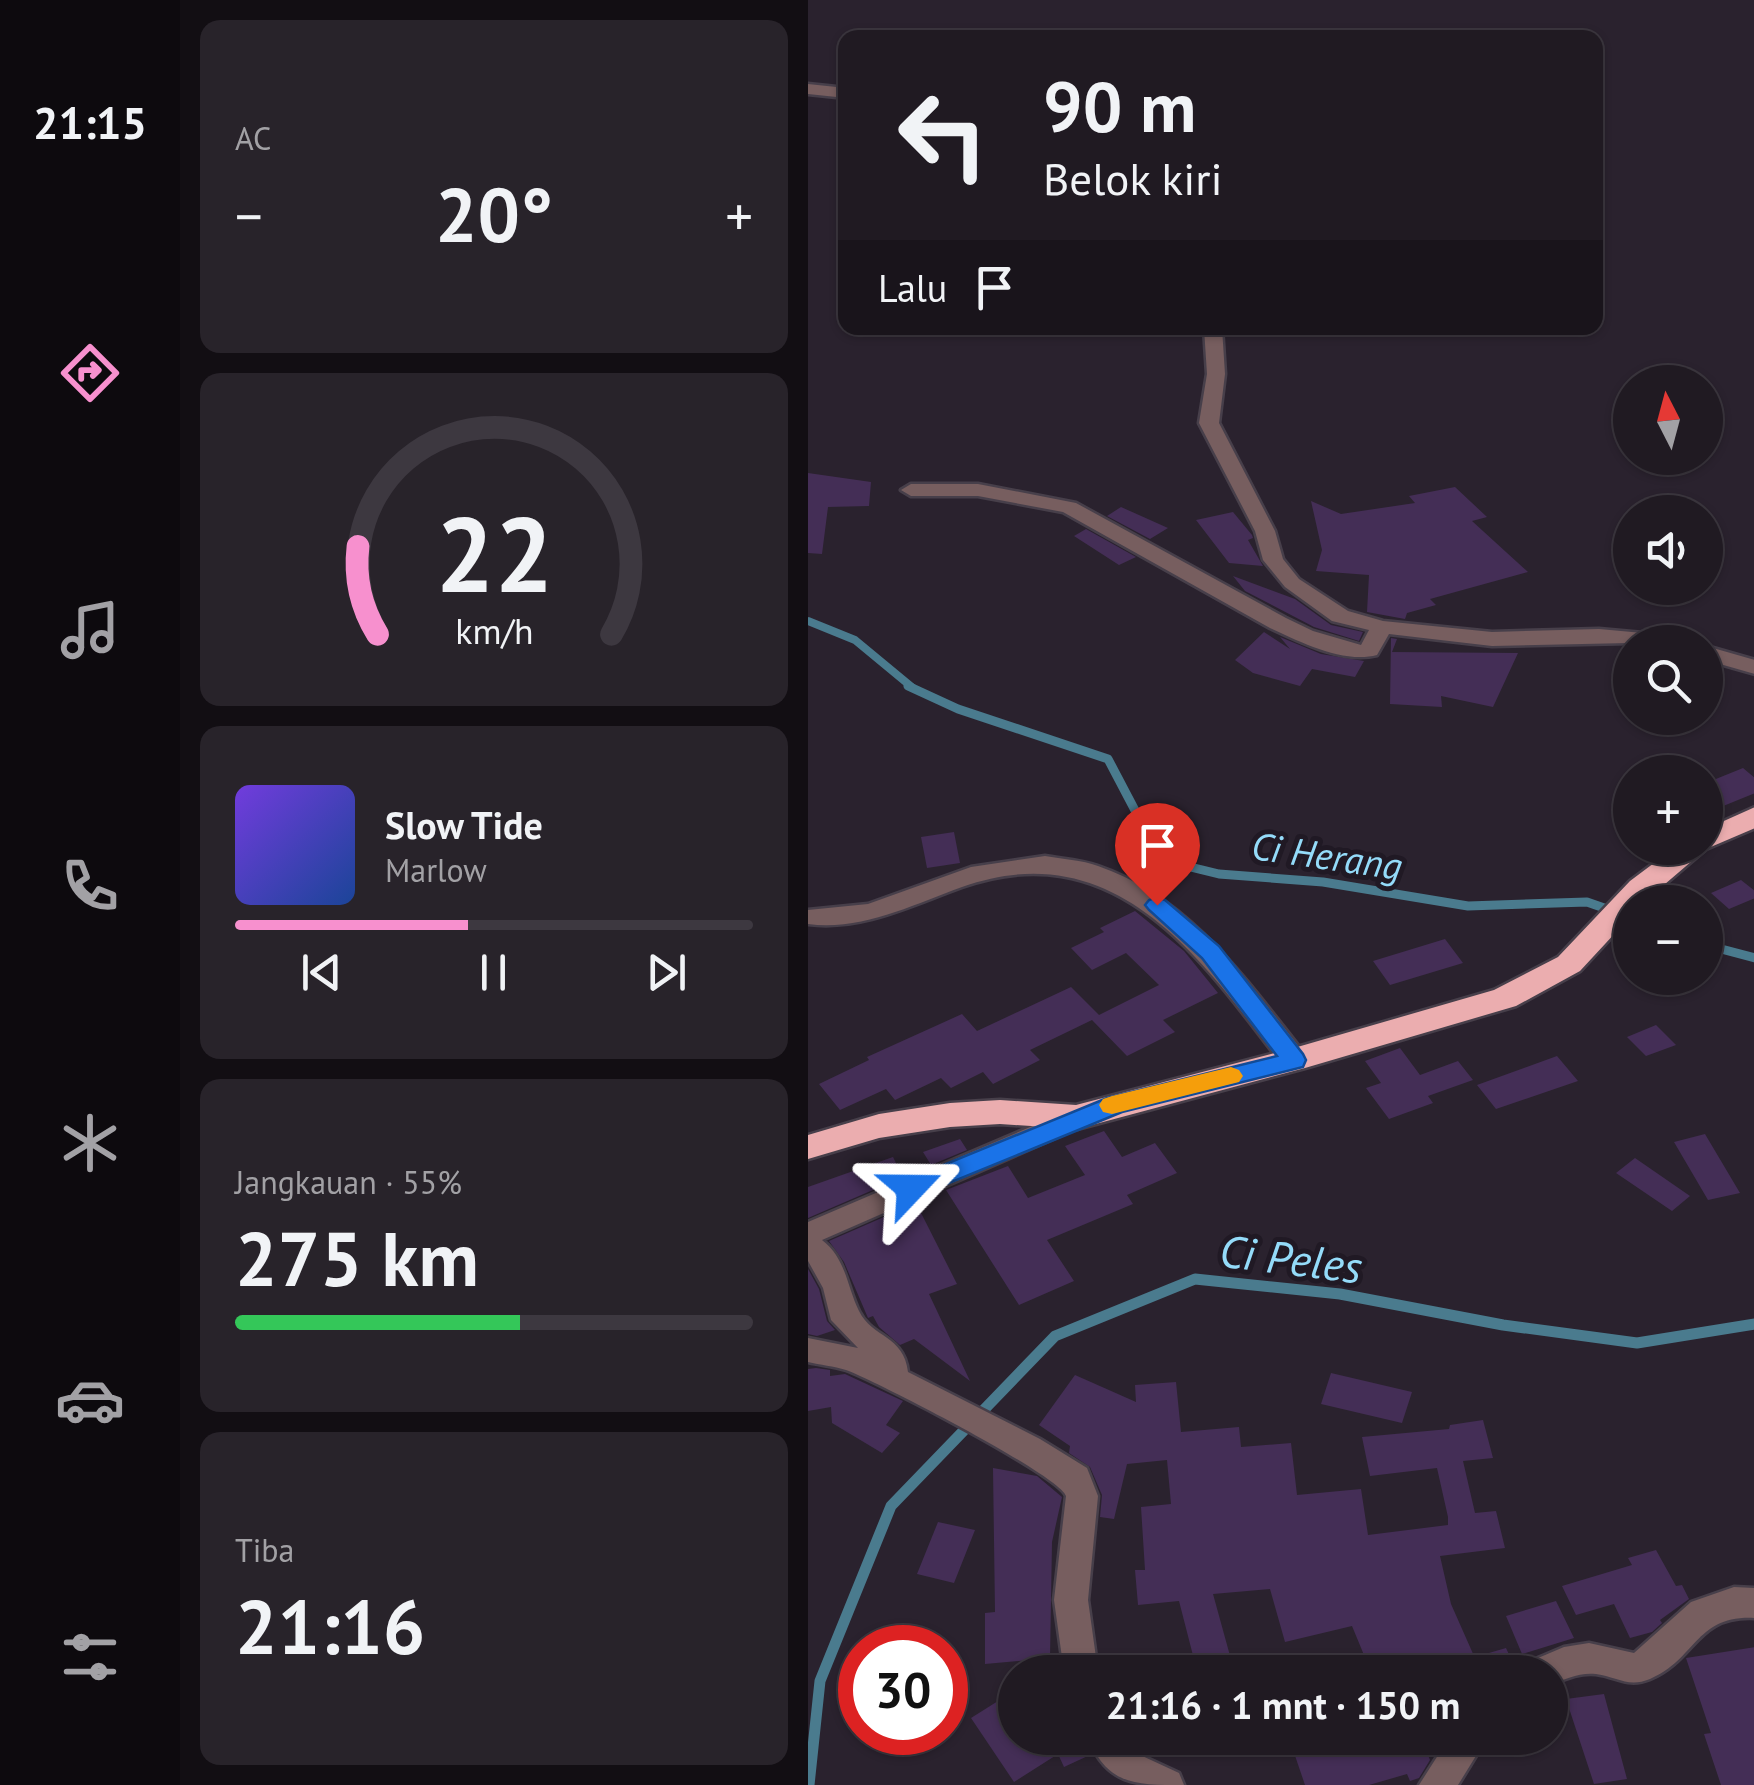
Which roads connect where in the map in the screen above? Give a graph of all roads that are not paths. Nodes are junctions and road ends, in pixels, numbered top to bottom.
1 (808, 89) edge
2 (838, 91) edge
3 (1213, 335) edge
4 (911, 490) dead end
5 (1382, 627) junction
6 (1613, 637) edge
7 (1723, 659) edge
8 (1754, 667) edge
9 (1754, 816) edge
10 (1723, 832) edge
11 (1670, 865) edge
12 (812, 917) dead end
13 (1294, 1060) junction
14 (1077, 1117) junction
15 (808, 1146) edge
16 (808, 1234) edge
17 (808, 1245) edge
18 (808, 1350) edge
19 (905, 1387) junction
20 (1754, 1604) edge
21 (1078, 1655) edge
22 (1568, 1663) edge
23 (1117, 1755) edge
24 (1457, 1755) edge
25 (1166, 1785) edge
26 (1437, 1785) edge

1 - 2 street
3 - 5 street
4 - 5 street
5 - 6 street
7 - 8 street
9 - 10 highway
11 - 13 highway
12 - 13 street
13 - 14 highway
14 - 15 highway
14 - 16 street
17 - 19 street
18 - 19 street
19 - 21 street
20 - 22 street
23 - 25 street
24 - 26 street

